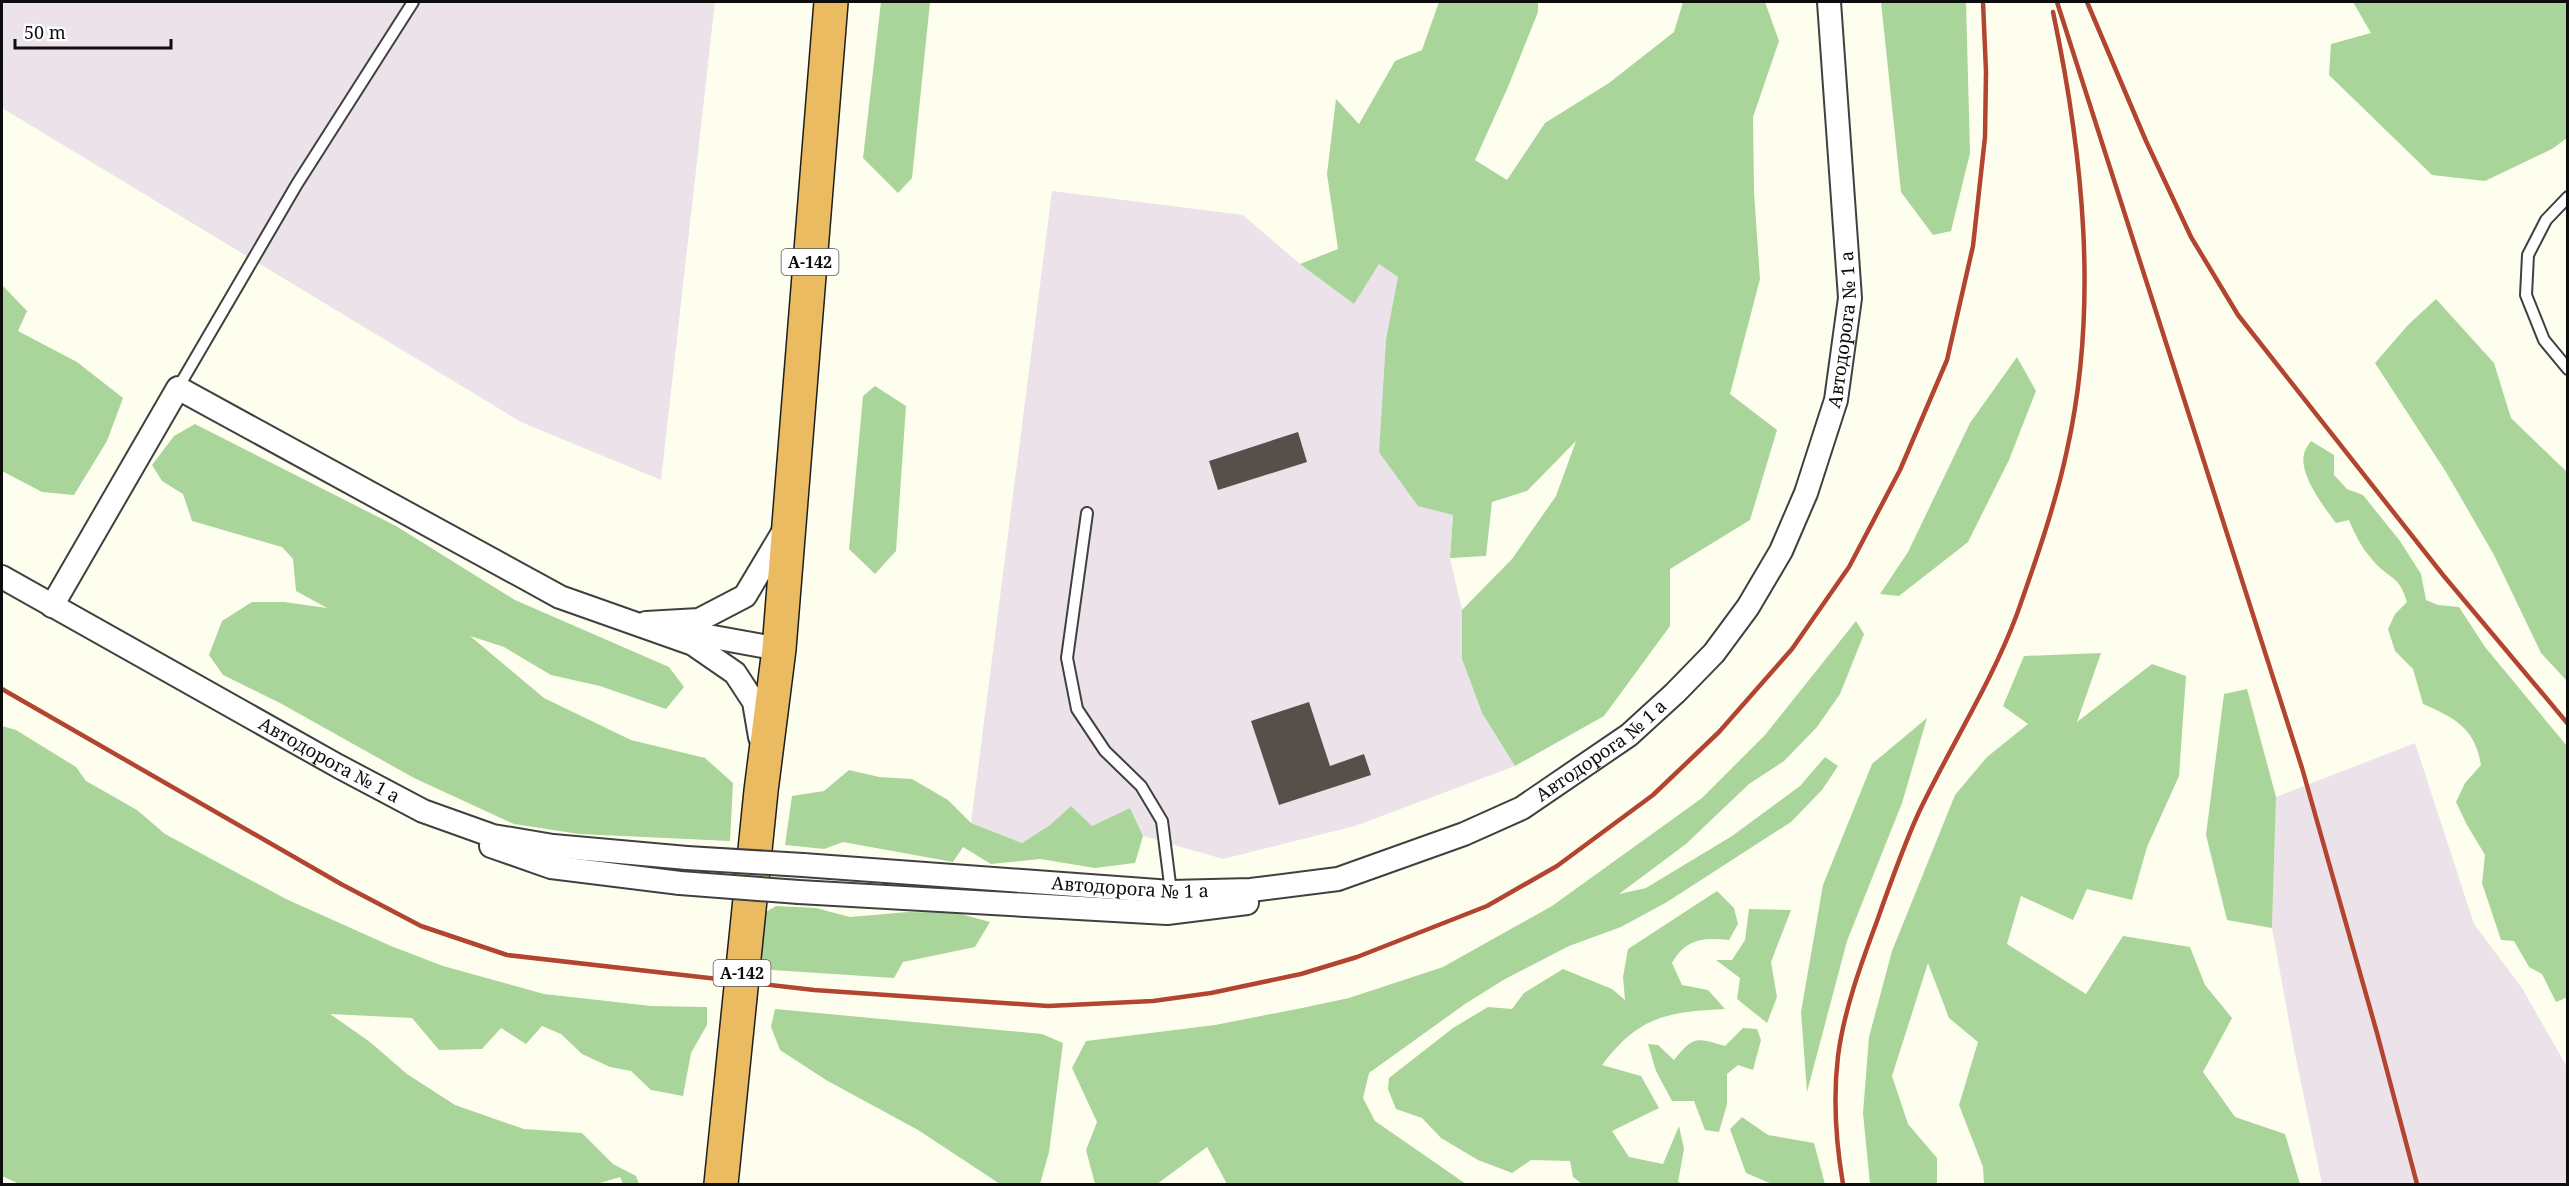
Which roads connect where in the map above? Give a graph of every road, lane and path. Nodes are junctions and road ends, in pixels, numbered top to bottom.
1 (413, 2) edge
2 (831, 2) edge
3 (1829, 2) edge
4 (2568, 197) edge
5 (2568, 369) edge
6 (178, 388) junction
7 (1088, 513) dead end
8 (789, 523) junction
9 (2, 577) edge
10 (52, 606) junction
11 (633, 624) junction
12 (779, 649) junction
13 (765, 761) junction
14 (423, 811) junction
15 (1338, 879) junction
16 (1171, 892) junction
17 (721, 1185) edge

1 - 6 lane
2 - 8 highway, А-142
3 - 15 street, Автодорога № 1 а
4 - 5 lane
6 - 10 street
6 - 11 street
7 - 16 lane
8 - 11 street
8 - 12 highway, А-142
9 - 10 street, Автодорога № 1 а
10 - 14 street, Автодорога № 1 а
11 - 12 street
11 - 13 street
12 - 13 highway, А-142
13 - 17 highway, А-142
14 - 15 street, bridge
14 - 16 street, Автодорога № 1 а, bridge
15 - 16 street, Автодорога № 1 а

